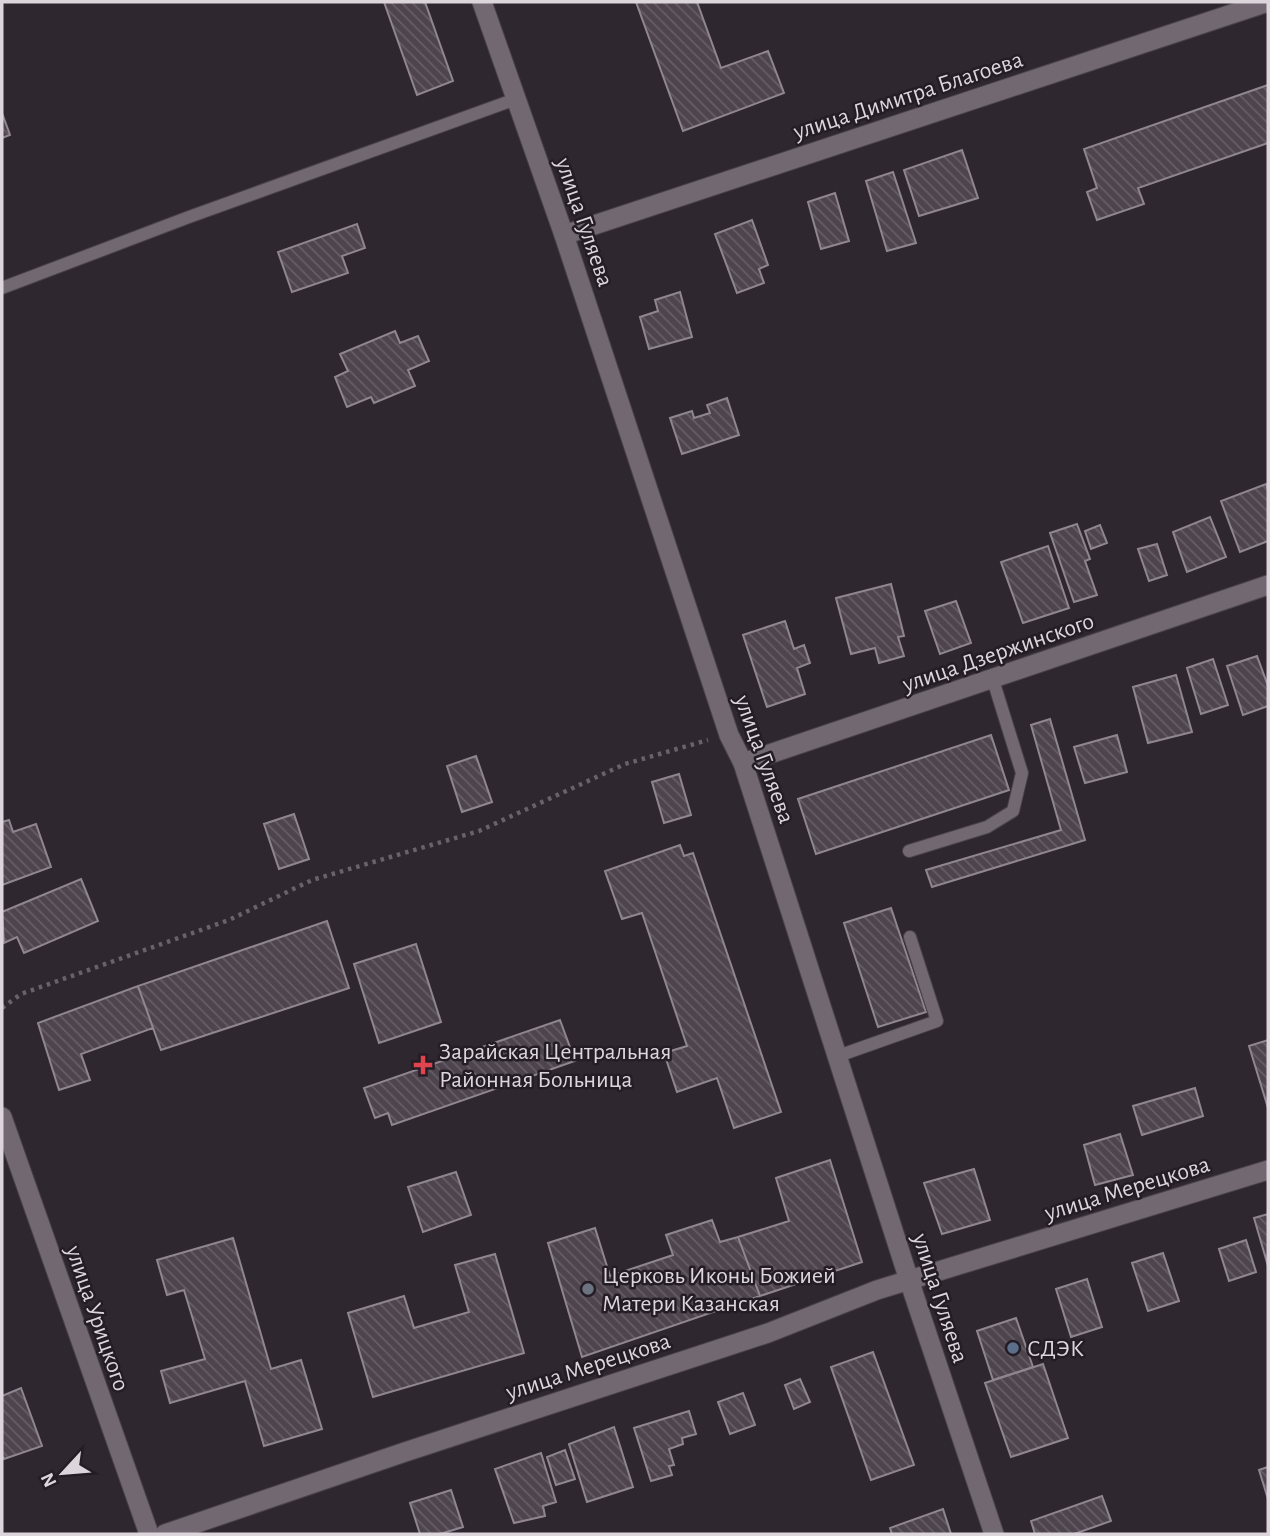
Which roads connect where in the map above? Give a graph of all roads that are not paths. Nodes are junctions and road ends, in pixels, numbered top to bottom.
1 (482, 2) edge
2 (1268, 2) edge
3 (516, 99) junction
4 (564, 235) junction
5 (2, 288) edge
6 (1268, 585) edge
7 (993, 680) junction
8 (743, 763) junction
9 (909, 851) dead end
10 (910, 937) dead end
11 (838, 1055) junction
12 (2, 1116) edge
13 (1268, 1170) edge
14 (909, 1280) junction
15 (149, 1534) edge
16 (165, 1534) edge
17 (994, 1534) edge

1 - 3 street, улица Гуляева
2 - 4 street, улица Димитра Благоева
3 - 4 street, улица Гуляева
3 - 5 lane
4 - 8 street, улица Гуляева
6 - 7 street, улица Дзержинского
7 - 8 street, улица Дзержинского
7 - 9 lane
8 - 11 street, улица Гуляева
10 - 11 lane
11 - 14 street, улица Гуляева
12 - 15 street, улица Урицкого
13 - 14 street, улица Мерецкова
14 - 16 street, улица Мерецкова
14 - 17 street, улица Гуляева

